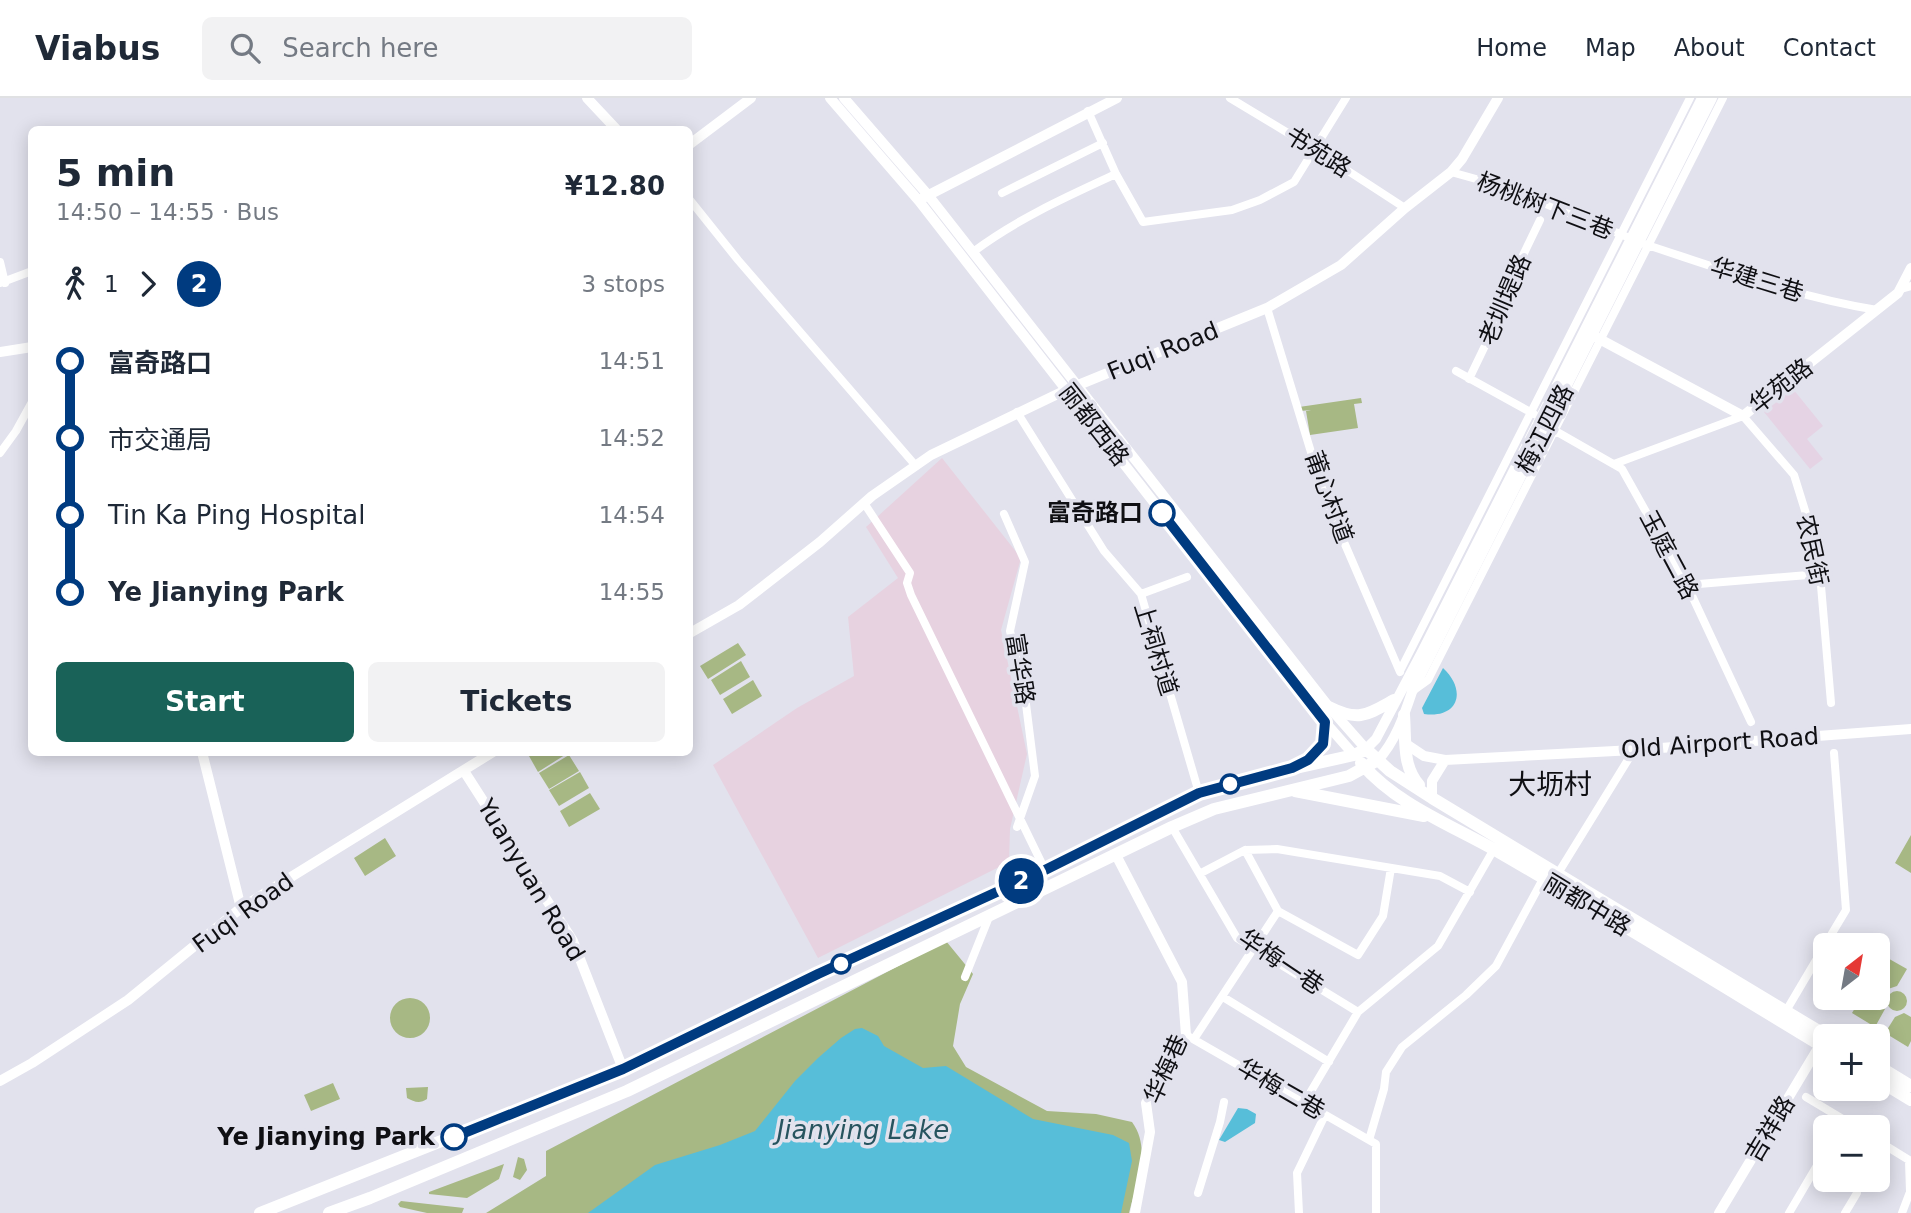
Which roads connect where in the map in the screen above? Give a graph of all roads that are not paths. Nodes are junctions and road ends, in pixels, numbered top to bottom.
1 (587, 98) edge
2 (751, 98) edge
3 (830, 98) edge
4 (844, 98) edge
5 (1117, 98) edge
6 (1230, 98) edge
7 (1346, 98) edge
8 (1498, 98) edge
9 (1690, 98) edge
10 (1702, 98) edge
11 (1712, 98) edge
12 (1723, 98) edge
13 (1088, 111) junction
14 (613, 126) edge
15 (693, 142) edge
16 (1103, 143) junction
17 (1316, 150) junction
18 (1451, 172) junction
19 (1116, 174) junction
20 (1002, 193) dead end
21 (923, 198) junction
22 (693, 204) edge
23 (1405, 208) junction
24 (1540, 220) dead end
25 (1639, 242) junction
26 (972, 252) junction
27 (0, 262) edge
28 (1911, 268) edge
29 (28, 273) edge
30 (2, 283) edge
31 (1906, 287) edge
32 (1267, 308) junction
33 (1877, 310) junction
34 (1592, 335) junction
35 (28, 348) edge
36 (0, 352) edge
37 (1456, 371) dead end
38 (1469, 379) junction
39 (1072, 388) junction
40 (28, 409) edge
41 (1017, 412) junction
42 (1744, 416) junction
43 (1547, 424) junction
44 (0, 453) edge
45 (1614, 464) junction
46 (916, 466) junction
47 (864, 503) junction
48 (1004, 514) dead end
49 (1820, 574) junction
50 (1187, 577) dead end
51 (1686, 585) junction
52 (1141, 594) junction
53 (693, 632) edge
54 (1402, 676) junction
55 (1412, 692) junction
56 (1394, 700) junction
57 (1831, 703) dead end
58 (1329, 707) junction
59 (1404, 715) junction
60 (1325, 722) junction
61 (1751, 722) dead end
62 (1911, 729) edge
63 (1406, 744) junction
64 (1634, 750) junction
65 (1360, 752) junction
66 (1834, 753) dead end
67 (203, 756) edge
68 (487, 756) edge
69 (1378, 760) junction
70 (1446, 760) junction
71 (1292, 768) junction
72 (1365, 768) junction
73 (464, 771) junction
74 (1287, 789) junction
75 (1199, 793) junction
76 (1432, 798) junction
77 (1432, 817) junction
78 (1017, 827) dead end
79 (1172, 827) junction
80 (1494, 849) junction
81 (1245, 850) junction
82 (1116, 855) junction
83 (1391, 867) junction
84 (1045, 870) junction
85 (1201, 873) dead end
86 (1557, 875) junction
87 (1543, 879) junction
88 (998, 892) junction
89 (1470, 892) junction
90 (241, 908) junction
91 (1008, 908) junction
92 (1278, 911) junction
93 (989, 917) junction
94 (1832, 933) edge
95 (1253, 947) junction
96 (1813, 965) edge
97 (965, 977) dead end
98 (1223, 997) junction
99 (1786, 1011) junction
100 (1358, 1012) junction
101 (1813, 1034) edge
102 (1190, 1037) junction
103 (1813, 1037) edge
104 (1813, 1061) edge
105 (1329, 1062) junction
106 (623, 1069) junction
107 (1890, 1073) edge
108 (0, 1081) edge
109 (1911, 1086) edge
110 (1890, 1087) edge
111 (1806, 1097) dead end
112 (1911, 1100) edge
113 (1224, 1102) dead end
114 (1304, 1103) junction
115 (1325, 1115) junction
116 (1831, 1115) edge
117 (1372, 1142) junction
118 (1890, 1148) edge
119 (1813, 1175) edge
120 (1857, 1192) edge
121 (1198, 1193) dead end
122 (260, 1213) edge
123 (329, 1213) edge
124 (1135, 1213) edge
125 (1299, 1213) edge
126 (1376, 1213) edge
127 (1719, 1213) edge
128 (1789, 1213) edge
129 (1845, 1213) edge
130 (1902, 1213) edge

1 - 14 street
2 - 15 street
3 - 21 main road, 丽都西路
4 - 21 main road, 丽都西路
5 - 13 street
6 - 17 street, 书苑路
7 - 17 street
8 - 18 street, Fuqi Road
9 - 54 street
10 - 54 main road, 梅江四路
11 - 25 main road, 梅江四路
12 - 55 street
13 - 16 street
13 - 21 street
16 - 19 street
16 - 20 street
17 - 19 street
17 - 23 street, 书苑路
18 - 23 street, Fuqi Road
18 - 25 street, 杨桃树下三巷
19 - 26 street
21 - 26 main road, 丽都西路
21 - 39 main road, 丽都西路
22 - 46 street
23 - 32 street, Fuqi Road
24 - 38 street, 老圳堤路
25 - 33 street, 华建三巷
25 - 34 main road, 梅江四路
26 - 39 main road, 丽都西路
27 - 30 street
28 - 31 street, 华苑路
29 - 30 street
31 - 33 street, 华苑路
32 - 39 street, Fuqi Road
32 - 54 street, 莆心村道
33 - 42 street, 华苑路
34 - 42 street, 华苑路
34 - 43 main road, 梅江四路
35 - 36 street
37 - 38 street, 玉庭二路
38 - 43 street, 玉庭二路
39 - 41 street, Fuqi Road
39 - 58 main road, 丽都西路
39 - 60 main road, 丽都西路
40 - 44 street
41 - 46 street, Fuqi Road
41 - 52 street, 上祠村道
42 - 45 street
42 - 49 street, 农民街
43 - 45 street, 玉庭二路
43 - 55 main road, 梅江四路
45 - 51 street, 玉庭二路
46 - 47 street, Fuqi Road
47 - 53 street, Fuqi Road
47 - 84 street
48 - 78 street, 富华路
49 - 51 street
49 - 57 street, 农民街
50 - 52 street
51 - 61 street, 玉庭二路
52 - 75 street, 上祠村道
54 - 56 main road, 梅江四路
55 - 59 main road, 梅江四路
56 - 58 main road
56 - 65 main road, 梅江四路
58 - 65 main road, 丽都西路
59 - 63 main road
59 - 69 main road, 梅江四路
60 - 65 main road, 丽都西路
60 - 71 main road
62 - 64 street, Old Airport Road
63 - 70 street
63 - 76 main road
64 - 70 street, Old Airport Road
64 - 86 street
65 - 69 main road, 丽都中路
65 - 71 main road
65 - 72 main road, 丽都中路
66 - 94 street
67 - 90 street
68 - 73 street, Fuqi Road
69 - 72 main road
69 - 76 main road, 丽都中路
70 - 76 street
71 - 75 main road
72 - 74 main road
72 - 77 main road, 丽都中路
73 - 90 street, Fuqi Road
73 - 106 street, Yuanyuan Road
74 - 77 main road
74 - 79 main road
75 - 84 main road
76 - 86 main road, 丽都中路
77 - 80 main road, 丽都中路
79 - 82 main road
79 - 95 street, 华梅一巷
80 - 87 main road, 丽都中路
80 - 89 street
81 - 83 street
81 - 85 street
81 - 92 street
82 - 91 main road
82 - 102 street, 华梅巷
83 - 89 street
83 - 92 street
84 - 88 main road
86 - 99 main road, 丽都中路
87 - 103 main road, 丽都中路
87 - 117 street
88 - 91 main road
88 - 106 main road
89 - 100 street
90 - 108 street, Fuqi Road
91 - 93 main road
92 - 95 street
93 - 97 street
93 - 123 main road
95 - 98 street
95 - 100 street, 华梅一巷
96 - 99 street
98 - 102 street
98 - 105 street
99 - 101 main road, 丽都中路
100 - 105 street
102 - 114 street, 华梅二巷
102 - 124 street, 华梅巷
104 - 127 street, 吉祥路
105 - 114 street
106 - 122 main road
107 - 109 main road
110 - 112 main road
111 - 116 street
113 - 121 street
114 - 115 street, 华梅二巷
115 - 117 street, 华梅二巷
115 - 125 street
117 - 126 street
118 - 130 street
119 - 128 street
120 - 129 street

